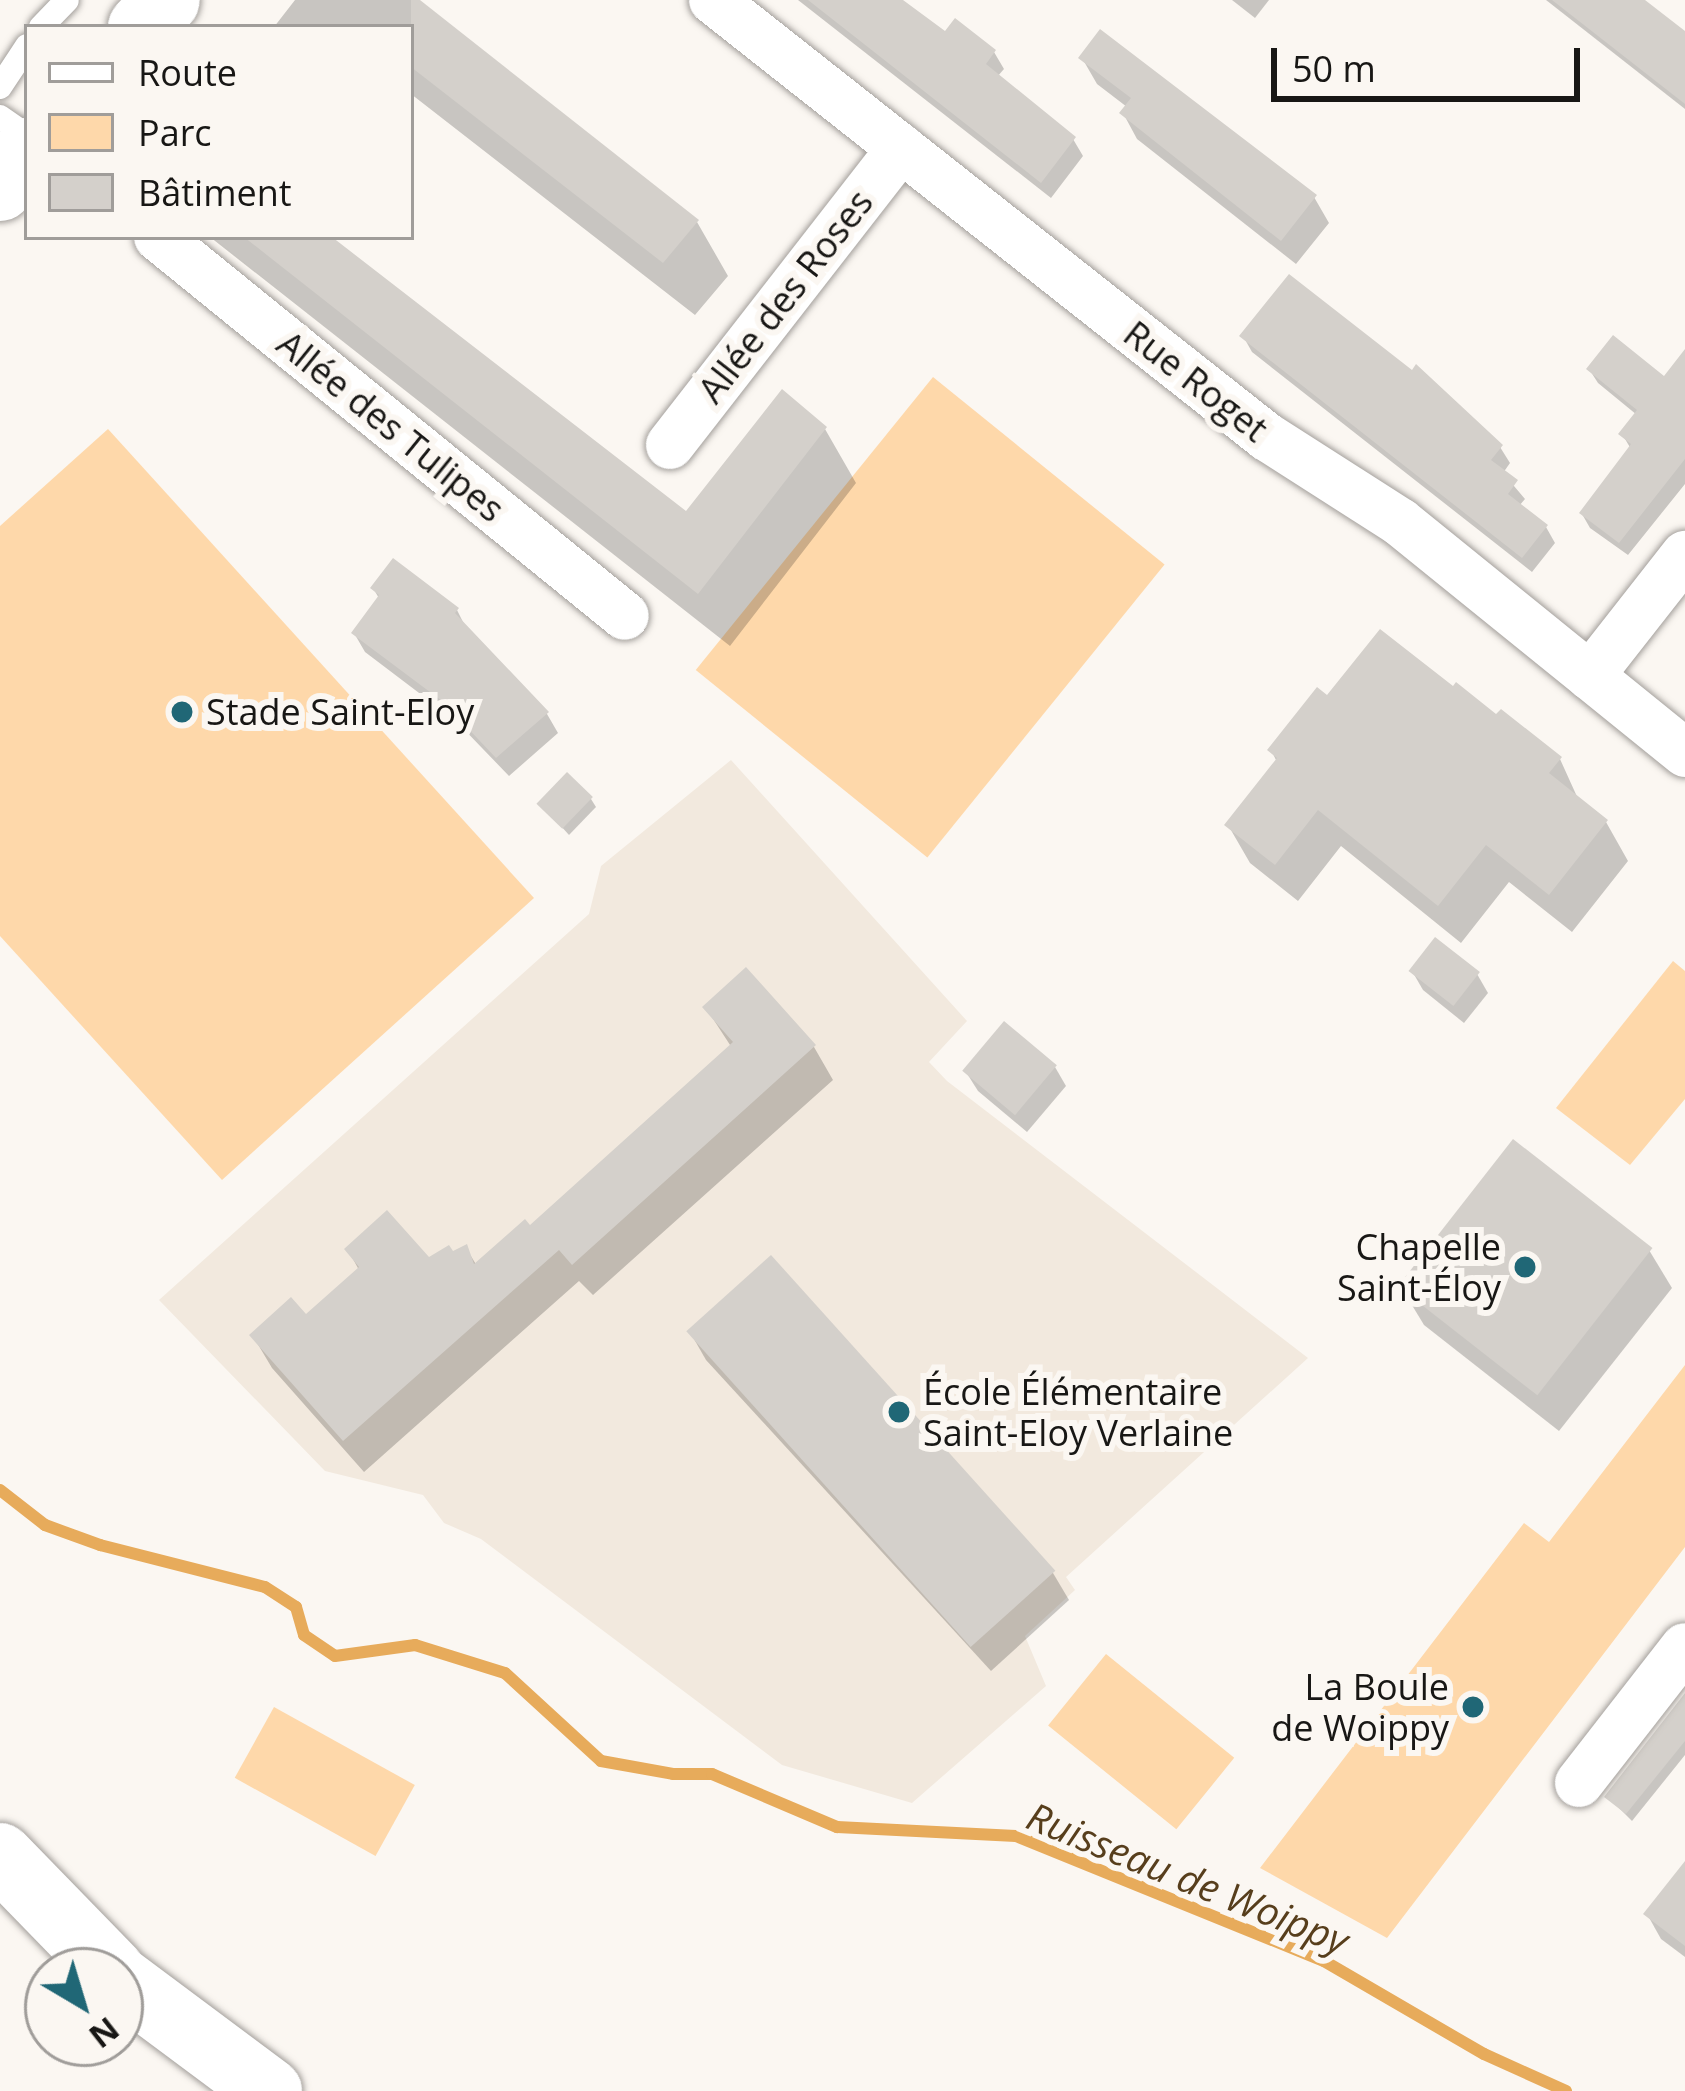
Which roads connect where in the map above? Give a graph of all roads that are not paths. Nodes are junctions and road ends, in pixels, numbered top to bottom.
1 (68, 0) edge
2 (167, 0) edge
3 (713, 0) edge
4 (44, 24) edge
5 (144, 24) edge
6 (24, 51) edge
7 (0, 87) edge
8 (902, 148) junction
9 (24, 155) edge
10 (0, 188) edge
11 (162, 240) edge
12 (670, 445) dead end
13 (1685, 555) edge
14 (625, 616) dead end
15 (1590, 676) junction
16 (1685, 753) edge
17 (1685, 1647) edge
18 (1580, 1783) dead end
19 (0, 1856) edge
20 (89, 1947) edge
21 (144, 1998) edge
22 (269, 2091) edge

1 - 4 lane
2 - 5 main road
3 - 8 street, Rue Roget
6 - 7 lane
8 - 12 street, Allée des Roses
8 - 15 street, Rue Roget
9 - 10 main road
11 - 14 street, Allée des Tulipes
13 - 15 street
15 - 16 street, Rue Roget
17 - 18 street
19 - 20 main road
21 - 22 main road

